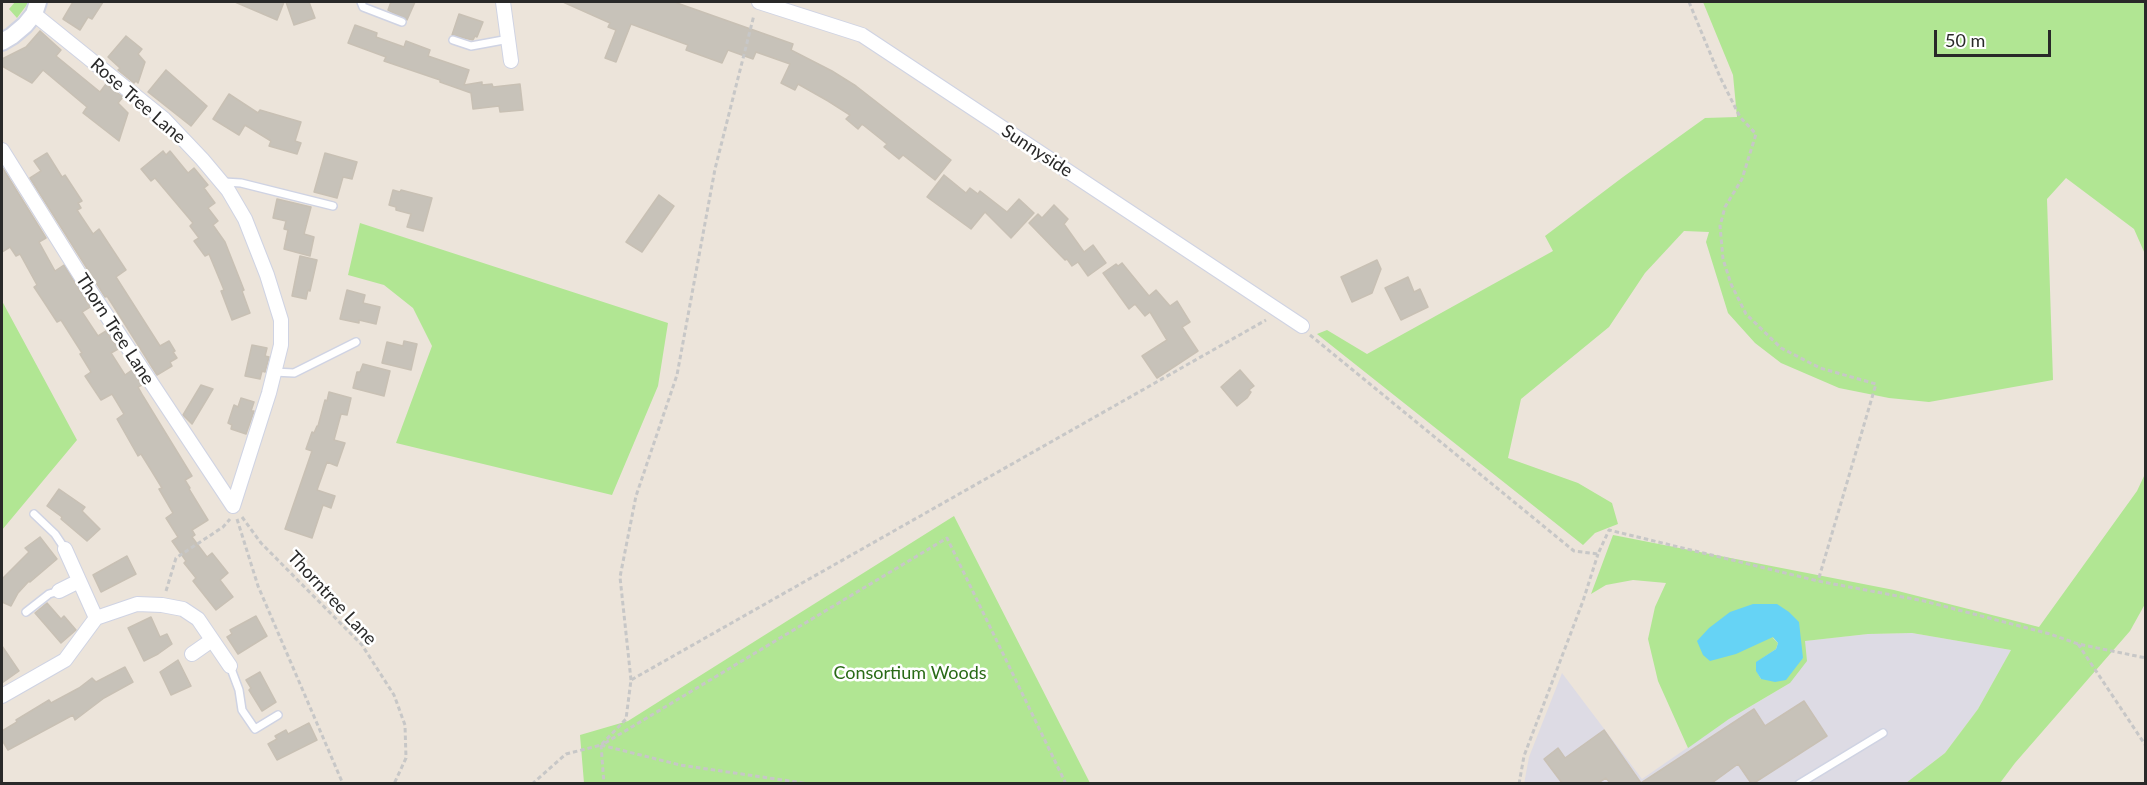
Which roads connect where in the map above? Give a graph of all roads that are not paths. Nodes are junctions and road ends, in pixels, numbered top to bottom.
1 (361, 2) edge
2 (503, 2) edge
3 (757, 7) edge
4 (36, 8) edge
5 (402, 22) dead end
6 (509, 39) junction
7 (453, 40) dead end
8 (2, 42) edge
9 (511, 61) dead end
10 (2, 150) edge
11 (221, 182) junction
12 (333, 206) dead end
13 (1305, 330) road end
14 (356, 342) dead end
15 (274, 372) junction
16 (233, 506) joint
17 (34, 514) dead end
18 (65, 549) joint
19 (79, 581) junction
20 (59, 591) joint
21 (26, 612) dead end
22 (96, 618) junction
23 (212, 640) junction
24 (192, 654) dead end
25 (230, 666) joint
26 (2, 696) edge
27 (278, 715) dead end
28 (1883, 733) dead end
29 (1798, 783) edge

1 - 5 lane
2 - 6 street
3 - 13 street, Sunnyside
4 - 8 street
4 - 11 street, Rose Tree Lane
6 - 7 lane
6 - 9 street
10 - 16 street, Thorn Tree Lane
11 - 12 lane
11 - 15 street, Rose Tree Lane
14 - 15 lane
15 - 16 street, Rose Tree Lane
17 - 18 lane
18 - 19 street
19 - 20 street
19 - 22 street
20 - 21 lane
22 - 23 street
22 - 26 street
23 - 24 street
23 - 25 street
25 - 27 lane
28 - 29 lane

